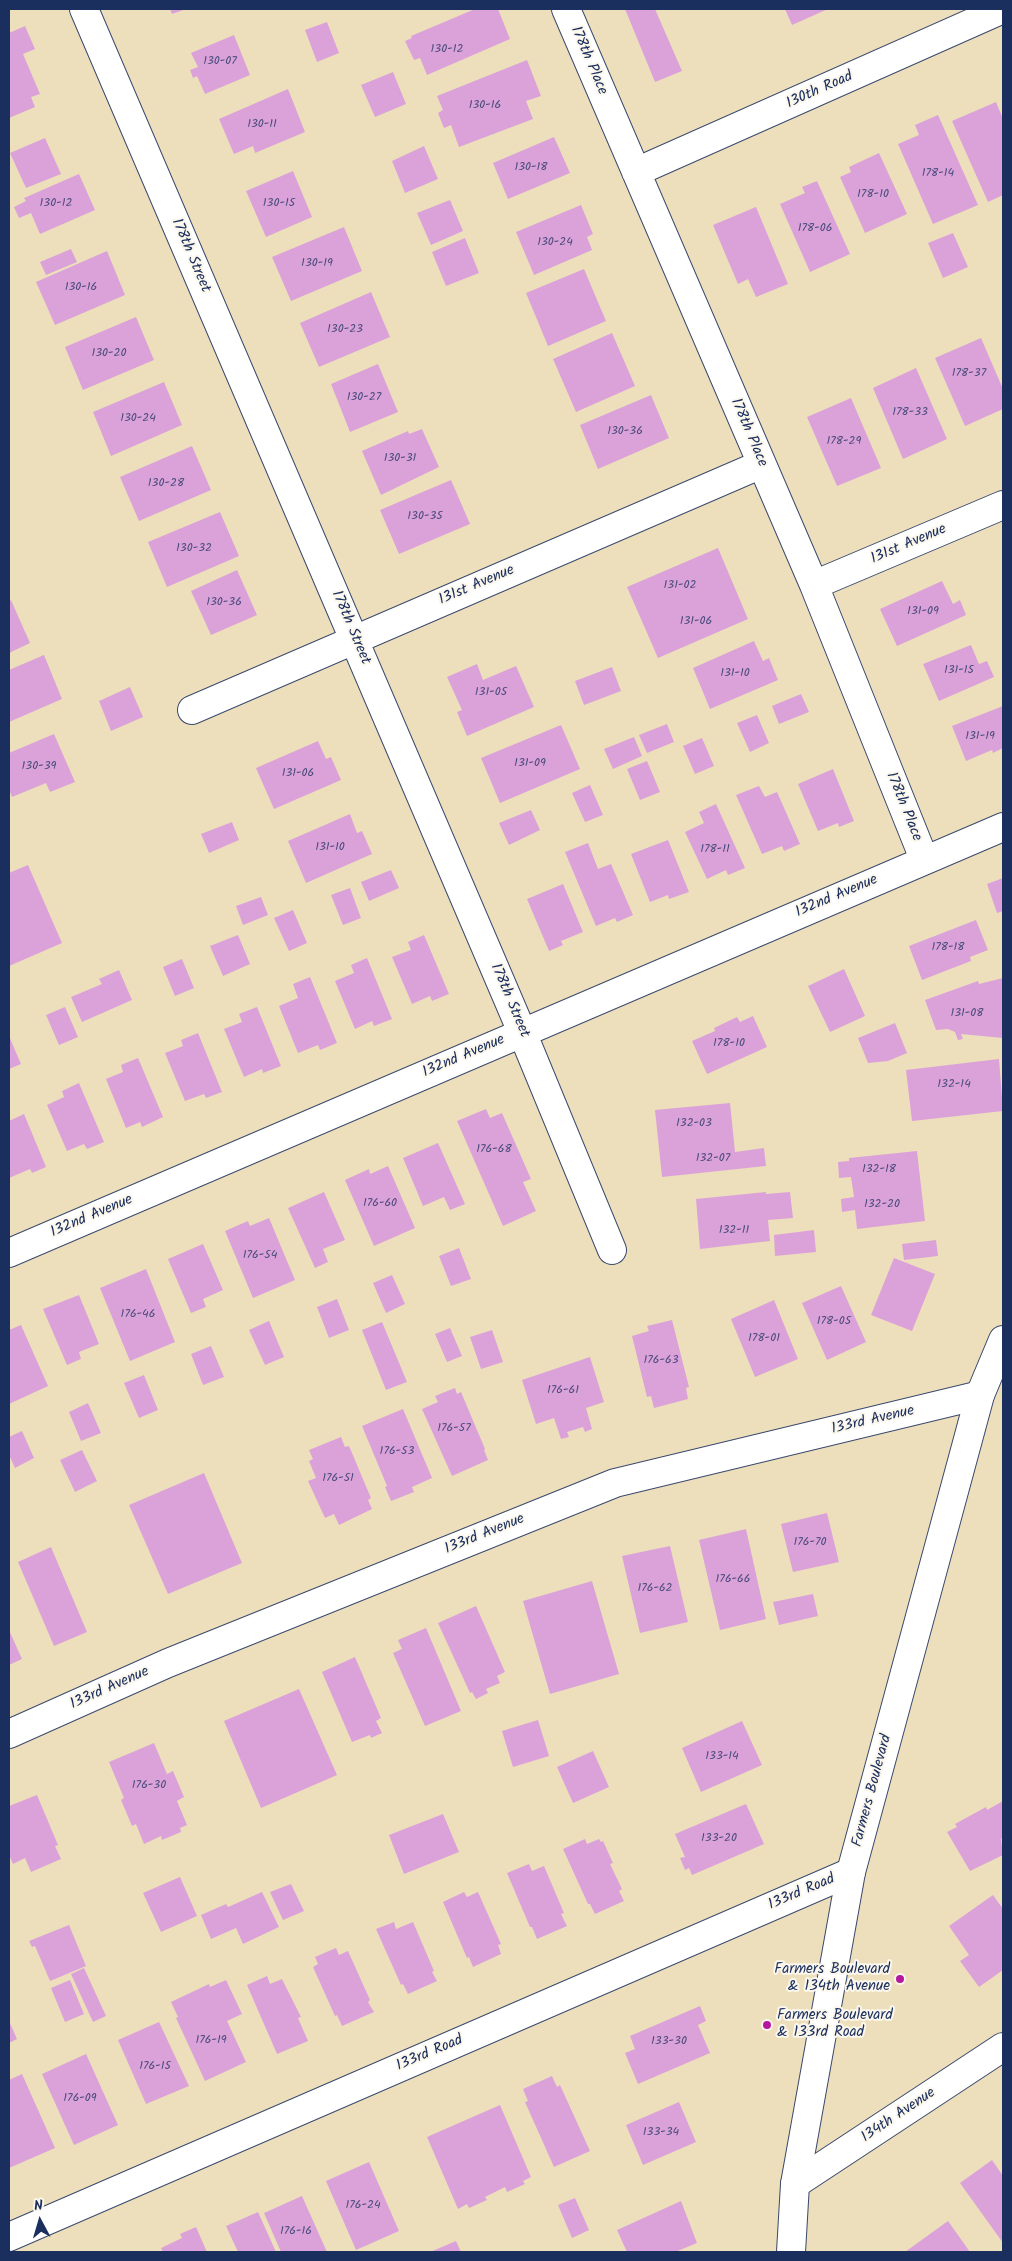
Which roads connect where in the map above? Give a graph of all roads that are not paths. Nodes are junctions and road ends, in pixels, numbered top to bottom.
1 (84, 9) edge
2 (566, 9) edge
3 (1003, 9) edge
4 (636, 172) junction
5 (762, 464) junction
6 (1003, 505) edge
7 (814, 585) junction
8 (354, 639) junction
9 (192, 710) dead end
10 (1003, 827) edge
11 (924, 859) junction
12 (522, 1032) junction
13 (612, 1250) dead end
14 (9, 1253) edge
15 (1003, 1340) edge
16 (980, 1395) junction
17 (9, 1734) edge
18 (852, 1872) junction
19 (1003, 2048) edge
20 (795, 2184) junction
21 (9, 2237) edge
22 (791, 2252) edge

1 - 8 street, 178th Street
2 - 4 street, 178th Place
3 - 4 street, 130th Road
4 - 5 street, 178th Place
5 - 7 street, 178th Place
5 - 8 street, 131st Avenue
6 - 7 street, 131st Avenue
7 - 11 street, 178th Place
8 - 9 street, 131st Avenue
8 - 12 street, 178th Street
10 - 11 street, 132nd Avenue
11 - 12 street, 132nd Avenue
12 - 13 street, 178th Street
12 - 14 street, 132nd Avenue
15 - 16 street, Farmers Boulevard
16 - 17 street, 133rd Avenue
16 - 18 street, Farmers Boulevard
18 - 20 street, Farmers Boulevard
18 - 21 street, 133rd Road
19 - 20 street, 134th Avenue
20 - 22 street, Farmers Boulevard

